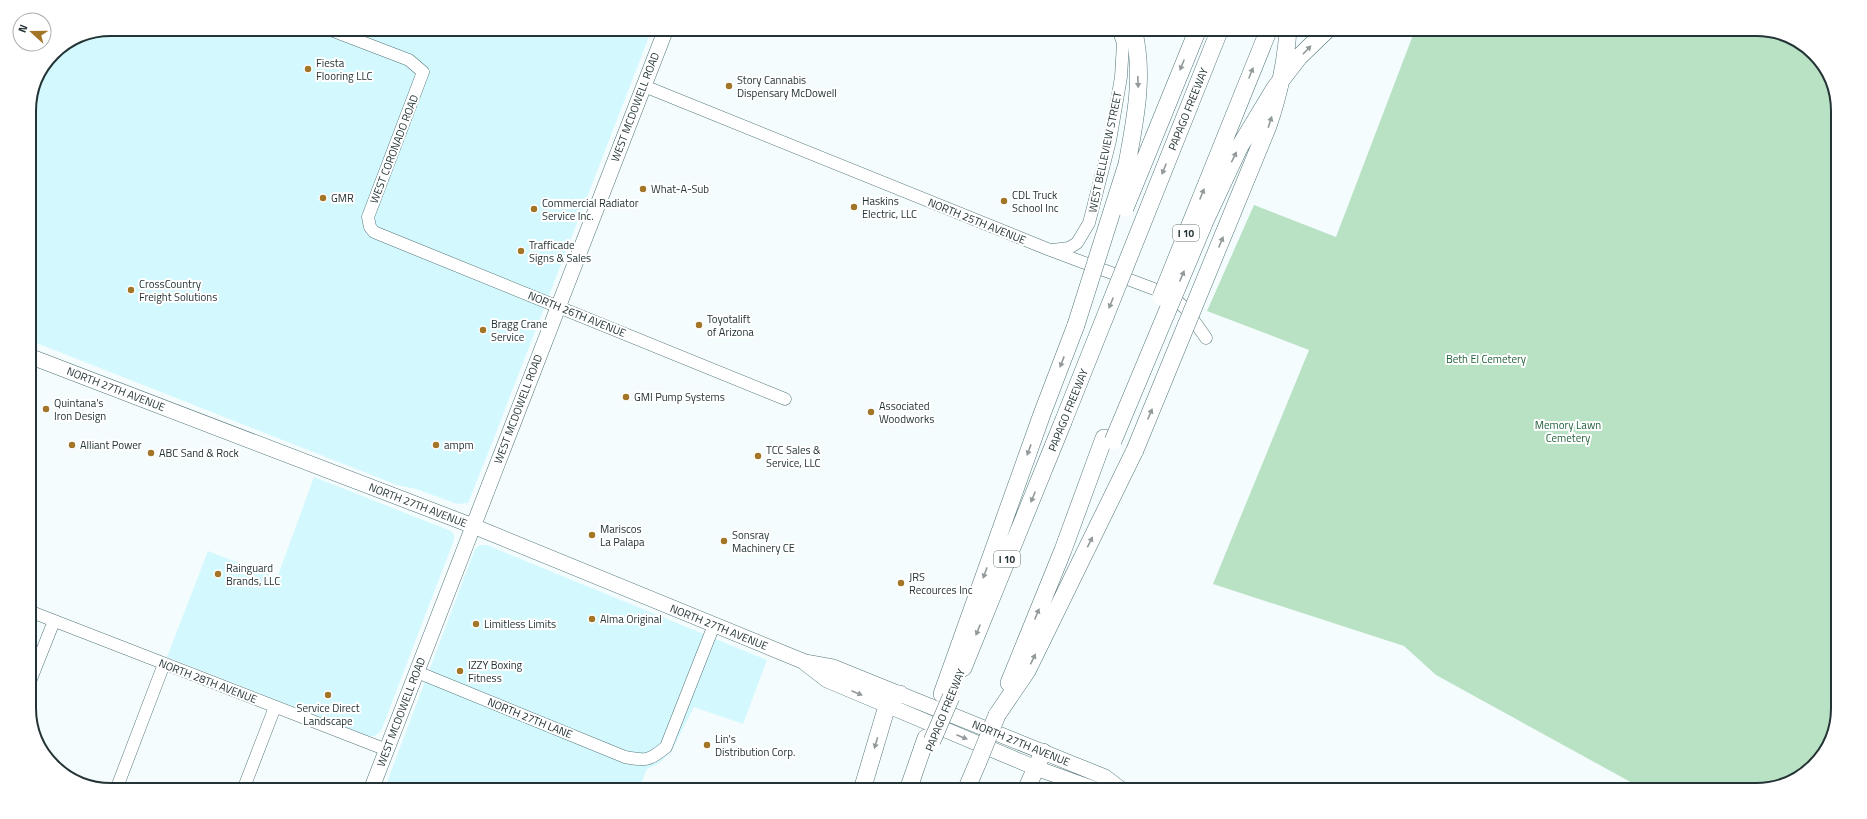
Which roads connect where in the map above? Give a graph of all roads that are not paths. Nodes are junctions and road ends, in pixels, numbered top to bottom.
1 (346, 36) edge
2 (663, 36) edge
3 (1120, 36) edge
4 (1134, 36) edge
5 (1195, 36) edge
6 (1217, 36) edge
7 (1265, 36) edge
8 (1288, 36) edge
9 (1321, 36) edge
10 (644, 86) junction
11 (1134, 167) junction
12 (370, 227) joint
13 (1050, 250) junction
14 (558, 307) junction
15 (1206, 338) dead end
16 (36, 359) edge
17 (785, 399) dead end
18 (1109, 440) junction
19 (473, 526) junction
20 (36, 614) edge
21 (54, 621) junction
22 (714, 625) junction
23 (804, 662) junction
24 (164, 664) junction
25 (36, 666) edge
26 (417, 672) junction
27 (900, 694) junction
28 (946, 695) junction
29 (888, 706) junction
30 (275, 707) junction
31 (997, 715) junction
32 (929, 740) junction
33 (387, 750) junction
34 (1043, 752) junction
35 (1036, 768) junction
36 (119, 783) edge
37 (246, 783) edge
38 (374, 783) edge
39 (864, 783) edge
40 (911, 783) edge
41 (914, 783) edge
42 (969, 783) edge
43 (1029, 783) edge
44 (1078, 783) edge
45 (1113, 783) edge

1 - 12 street, WEST CORONADO ROAD
2 - 10 main road, WEST MCDOWELL ROAD
3 - 13 street, WEST BELLEVIEW STREET
4 -> 11 highway
5 -> 11 highway
6 -> 28 highway, PAPAGO FREEWAY / I 10, bridge
18 -> 7 highway, I 10, bridge
31 -> 8 highway, bridge
18 -> 9 highway, bridge
10 - 13 street, NORTH 25TH AVENUE
10 - 14 main road, WEST MCDOWELL ROAD
11 -> 28 highway, bridge
12 - 14 street, NORTH 26TH AVENUE
13 - 15 street, NORTH 25TH AVENUE
14 - 17 street, NORTH 26TH AVENUE
14 - 19 main road, WEST MCDOWELL ROAD
16 - 19 main road, NORTH 27TH AVENUE
31 -> 18 highway, I 10
19 - 22 main road, NORTH 27TH AVENUE
19 - 26 main road, WEST MCDOWELL ROAD
20 - 21 street, NORTH 28TH AVENUE
21 - 24 street, NORTH 28TH AVENUE
21 - 25 street
22 - 23 main road, NORTH 27TH AVENUE
22 - 26 street, NORTH 27TH LANE
23 - 27 main road, NORTH 27TH AVENUE
23 -> 29 main road, NORTH 27TH AVENUE
24 - 30 street, NORTH 28TH AVENUE
24 - 36 street
26 - 33 main road, WEST MCDOWELL ROAD
27 - 29 highway
27 - 34 main road, NORTH 27TH AVENUE
28 - 32 highway, PAPAGO FREEWAY / I 10, bridge
29 -> 35 main road, NORTH 27TH AVENUE
29 -> 39 highway
30 - 33 street, NORTH 28TH AVENUE
30 - 37 street
31 - 42 highway, I 10, bridge
32 - 40 highway
32 - 41 highway, PAPAGO FREEWAY / I 10
33 - 38 main road, WEST MCDOWELL ROAD
34 - 35 highway
34 - 45 main road, NORTH 27TH AVENUE
35 - 43 highway
35 - 44 main road, NORTH 27TH AVENUE

